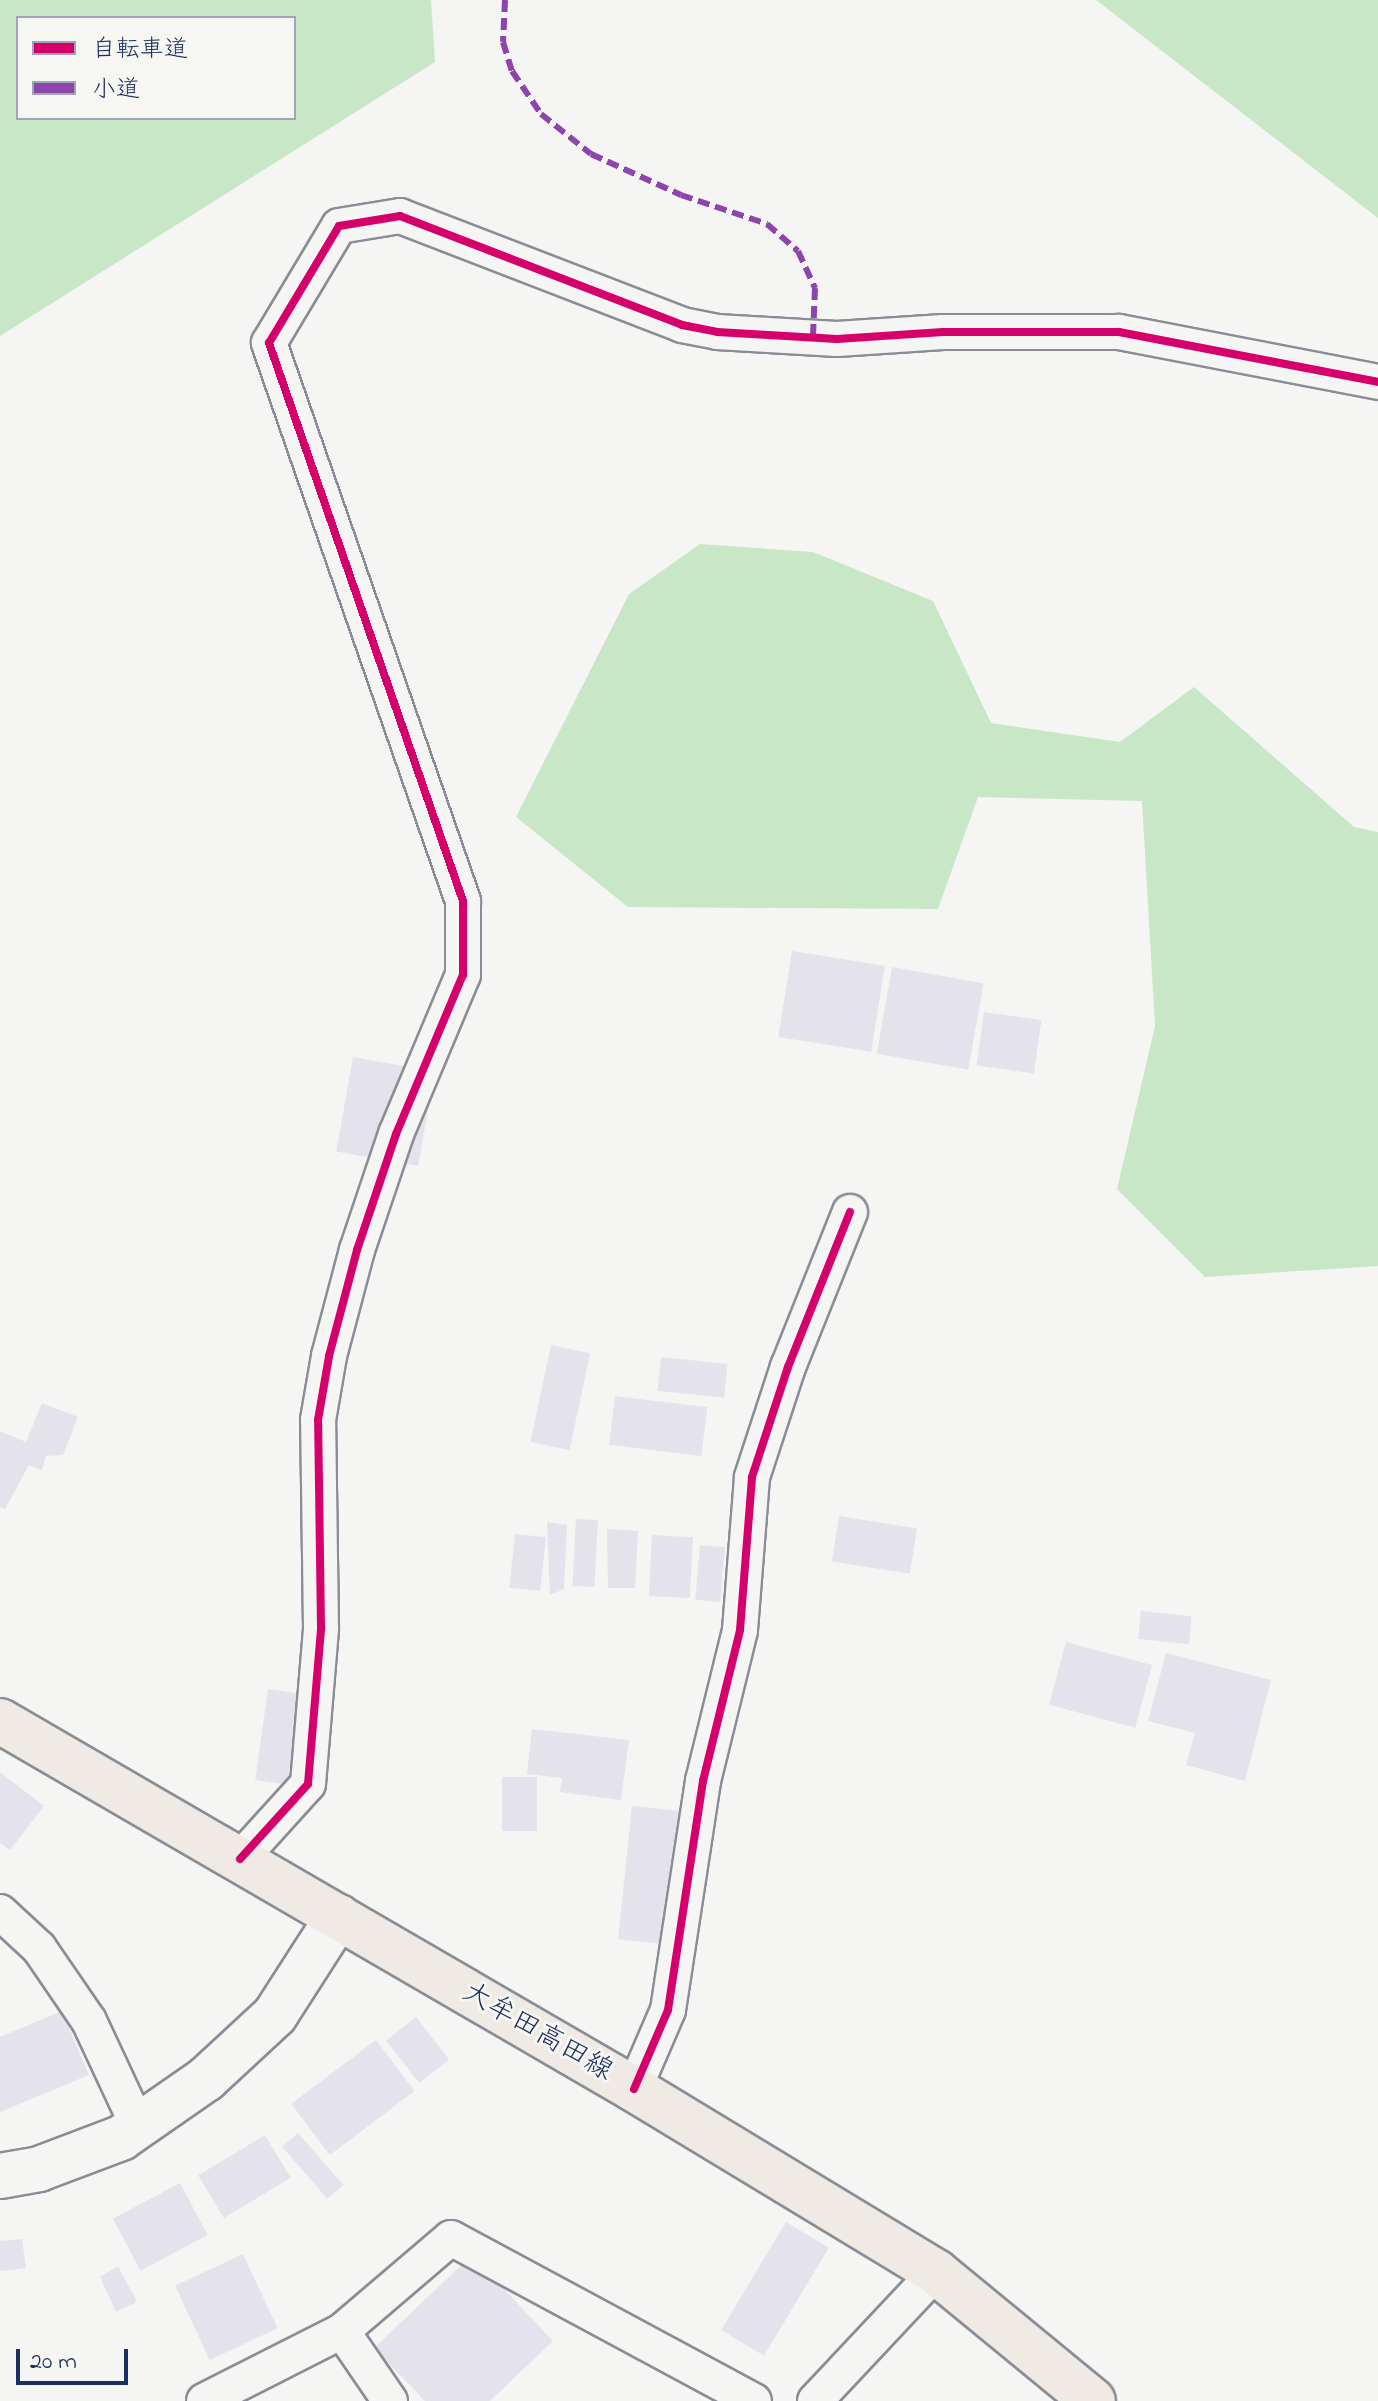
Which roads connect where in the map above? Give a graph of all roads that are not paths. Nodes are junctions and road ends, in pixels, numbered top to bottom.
1 (1378, 382) edge
2 (850, 1212) dead end
3 (0, 1721) edge
4 (240, 1859) junction
5 (0, 1912) edge
6 (338, 1917) junction
7 (634, 2089) junction
8 (138, 2126) junction
9 (0, 2176) edge
10 (936, 2272) junction
11 (342, 2331) junction
12 (204, 2401) edge
13 (390, 2401) edge
14 (754, 2401) edge
15 (815, 2401) edge
16 (1093, 2401) edge

1 - 4 street
2 - 7 street
3 - 4 main road, 大牟田高田線
4 - 6 main road, 大牟田高田線
5 - 8 street
6 - 7 main road, 大牟田高田線
6 - 8 street
7 - 10 main road, 大牟田高田線
8 - 9 street
10 - 15 street
10 - 16 main road, 大牟田高田線
11 - 12 street
11 - 13 street
11 - 14 street

